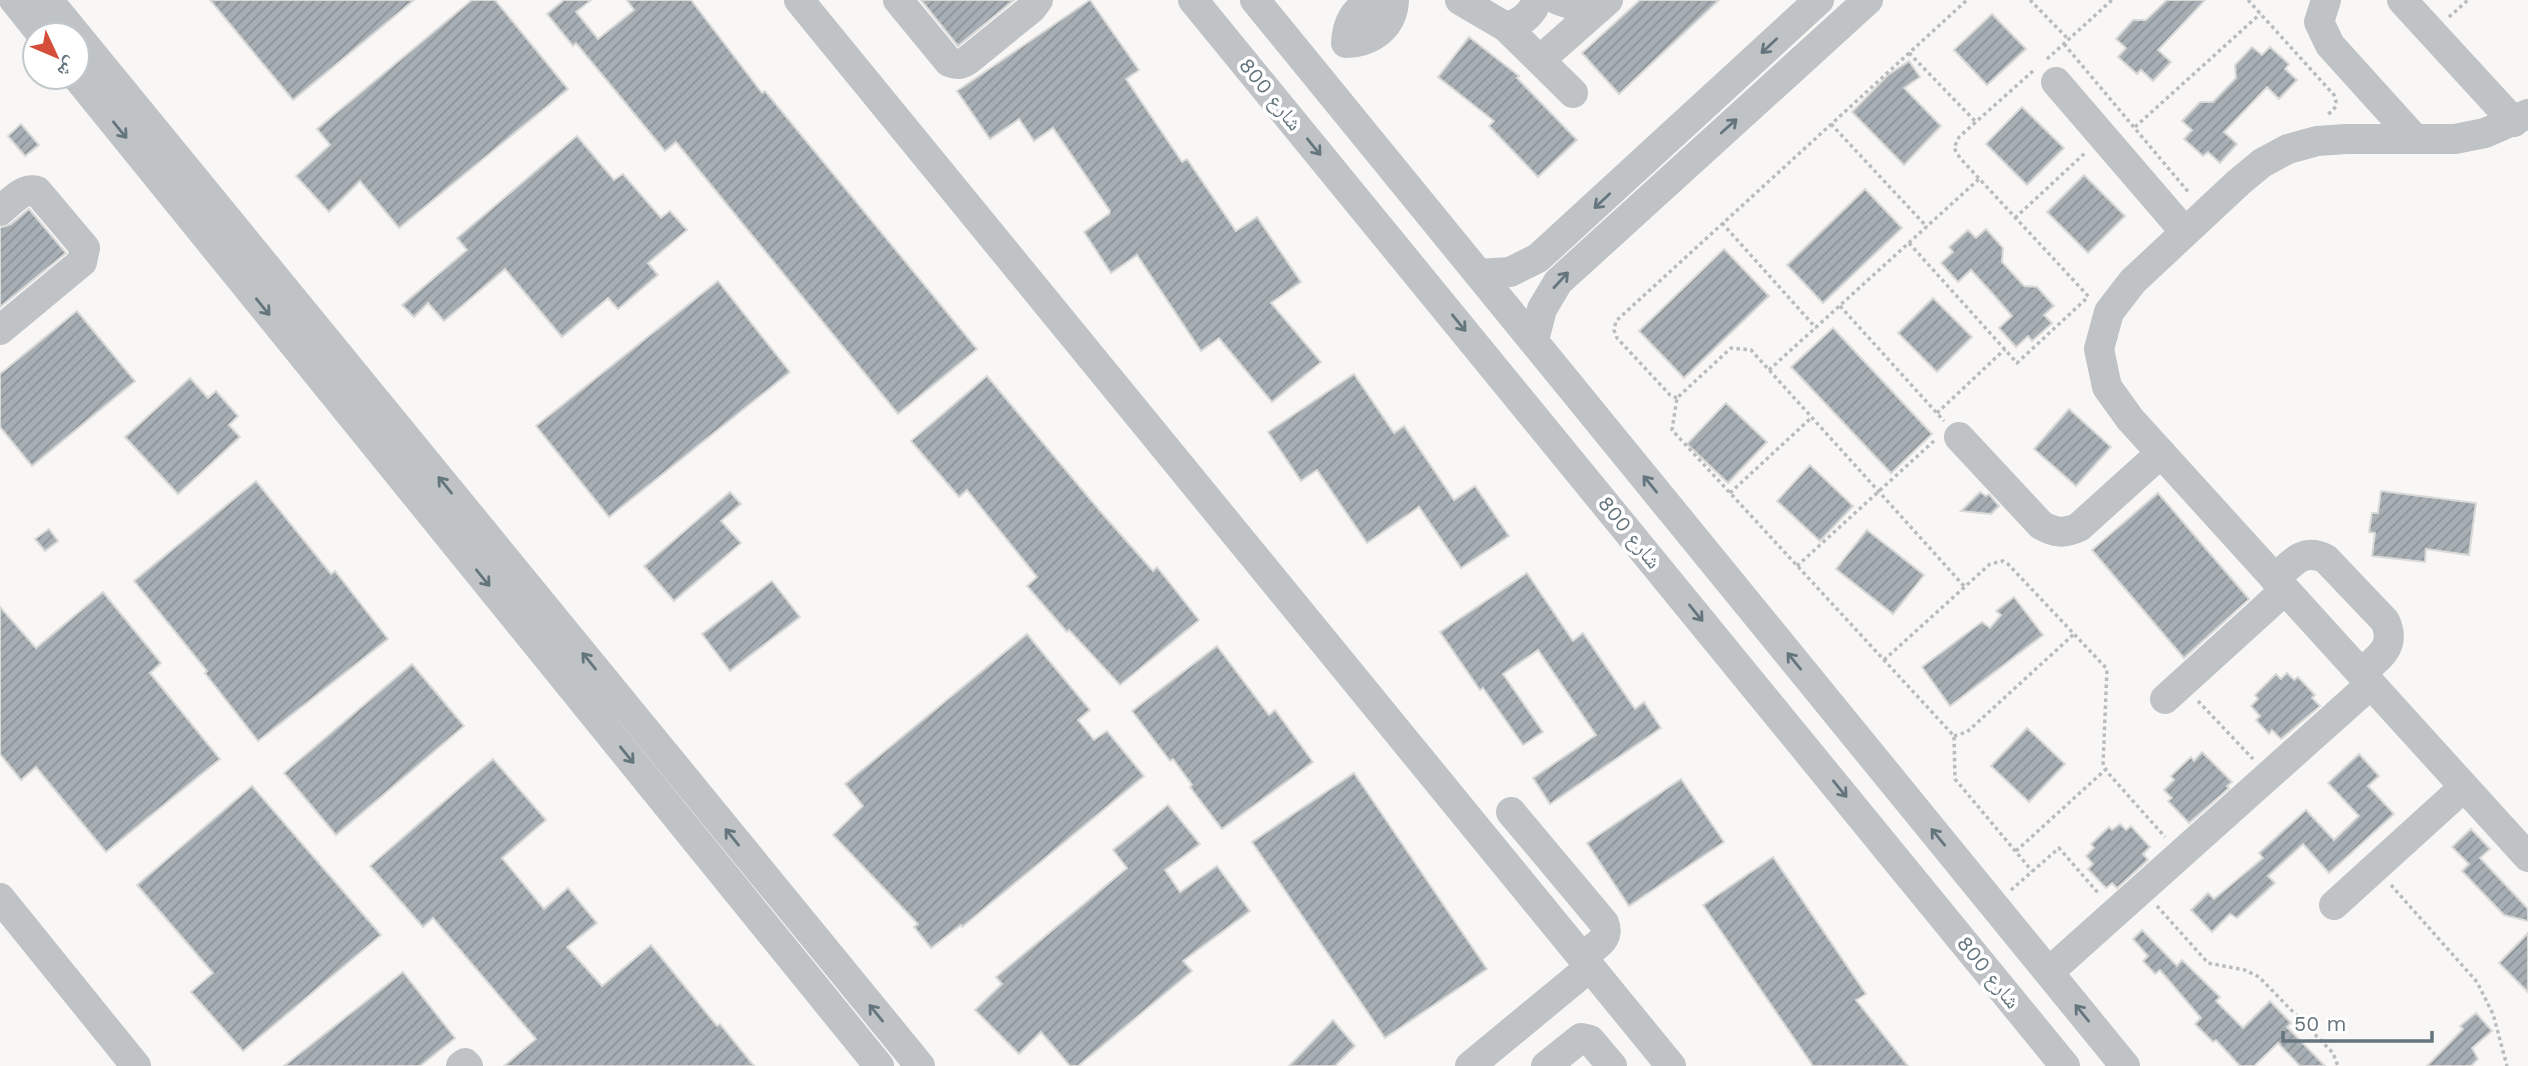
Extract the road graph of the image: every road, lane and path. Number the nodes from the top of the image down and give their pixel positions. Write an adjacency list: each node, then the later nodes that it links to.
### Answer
1 (14, 0): 22 (street)
2 (48, 0): 93 (street, one-way to 2)
3 (799, 0): 81 (street)
4 (898, 0): 5 (street)
5 (1038, 0)
6 (1193, 0): 24 (street, شارع 800)
7 (1394, 0): 18 (street)
8 (1460, 0): 23 (street)
9 (1537, 0): 23 (street)
10 (1558, 0): 19 (street)
11 (1819, 0): 46 (street, one-way to 46)
12 (1868, 0): 51 (street, one-way to 12)
13 (1966, 0): 27 (path)
14 (2031, 0): 25 (path)
15 (2112, 0): 25 (path)
16 (2326, 0): 36 (street)
17 (2401, 2): 32 (street)
18 (1361, 3)
19 (1603, 4): 28 (street)
20 (1259, 5): 24 (street); 46 (street)
21 (2260, 14): 35 (path)
22 (31, 21)
23 (1506, 27): 28 (street)
24 (1226, 40): 63 (street, شارع 800, one-way to 63)
25 (2068, 40): 26 (path)
26 (2064, 44): 29 (path); 35 (path)
27 (1909, 52): 33 (path); 34 (path)
28 (1540, 60): 31 (street)
29 (2045, 71): 33 (path); 37 (street)
30 (87, 91): 92 (street, one-way to 92)
31 (1573, 93)
32 (2521, 118): 36 (street)
33 (1976, 122): 38 (path)
34 (1830, 124): 42 (path); 43 (path)
35 (2134, 127): 37 (path); 39 (path)
36 (2415, 139): 44 (street)
37 (2107, 142): 41 (path); 44 (street)
38 (1979, 179): 41 (path); 43 (path)
39 (2196, 201)
40 (0, 211): 50 (street)
41 (2015, 218): 47 (path)
42 (1722, 223): 49 (path); 54 (path)
43 (1927, 227): 45 (path)
44 (2185, 232): 47 (street)
45 (1909, 243): 48 (path); 52 (path)
46 (1479, 274): 51 (street)
47 (2099, 304): 52 (path); 58 (street)
48 (1840, 306): 49 (path); 55 (path)
49 (1816, 328): 53 (path)
50 (0, 330)
51 (1534, 340): 61 (street, one-way to 51)
52 (2005, 349): 55 (path)
53 (1769, 370): 54 (path); 56 (path)
54 (1677, 398): 60 (path)
55 (1937, 413): 57 (path)
56 (1811, 417): 59 (path); 60 (path)
57 (1954, 432): 58 (street); 59 (path)
58 (2161, 453): 64 (street)
59 (1879, 492): 62 (path); 65 (path)
60 (1730, 493): 62 (path)
61 (1705, 552): 63 (street); 84 (street, one-way to 61)
62 (1797, 566): 67 (path)
63 (1671, 582): 98 (street, شارع 800, one-way to 98)
64 (2280, 584): 68 (street); 68 (street); 69 (street)
65 (1964, 586): 66 (path); 67 (path)
66 (2074, 634): 70 (path); 71 (path)
67 (1884, 660): 70 (path)
68 (2366, 679): 72 (street); 73 (street)
69 (2173, 691): 72 (path)
70 (1954, 736): 75 (path)
71 (2105, 769): 75 (path); 76 (path)
72 (2269, 775): 76 (street)
73 (2464, 787): 78 (street); 79 (street)
74 (1511, 812): 77 (street)
75 (2015, 851): 80 (path)
76 (2180, 855): 82 (street)
77 (1548, 856): 81 (street); 87 (street)
78 (2528, 857)
79 (2376, 868): 85 (street); 101 (path)
80 (2032, 872): 84 (path); 86 (path)
81 (1519, 880): 87 (street)
82 (2142, 889): 86 (street); 100 (path)
83 (0, 898): 89 (street)
84 (1994, 905): 88 (street)
85 (2334, 905)
86 (2116, 913): 88 (street)
87 (1586, 962): 94 (street); 97 (street)
88 (2049, 972): 99 (street, one-way to 88)
89 (136, 1066)
90 (461, 1066): 91 (street)
91 (468, 1066)
92 (879, 1066)
93 (920, 1066)
94 (1470, 1066)
95 (1546, 1066): 96 (street)
96 (1612, 1066)
97 (1671, 1066)
98 (2065, 1066)
99 (2125, 1066)
100 (2338, 1066)
101 (2507, 1066)

